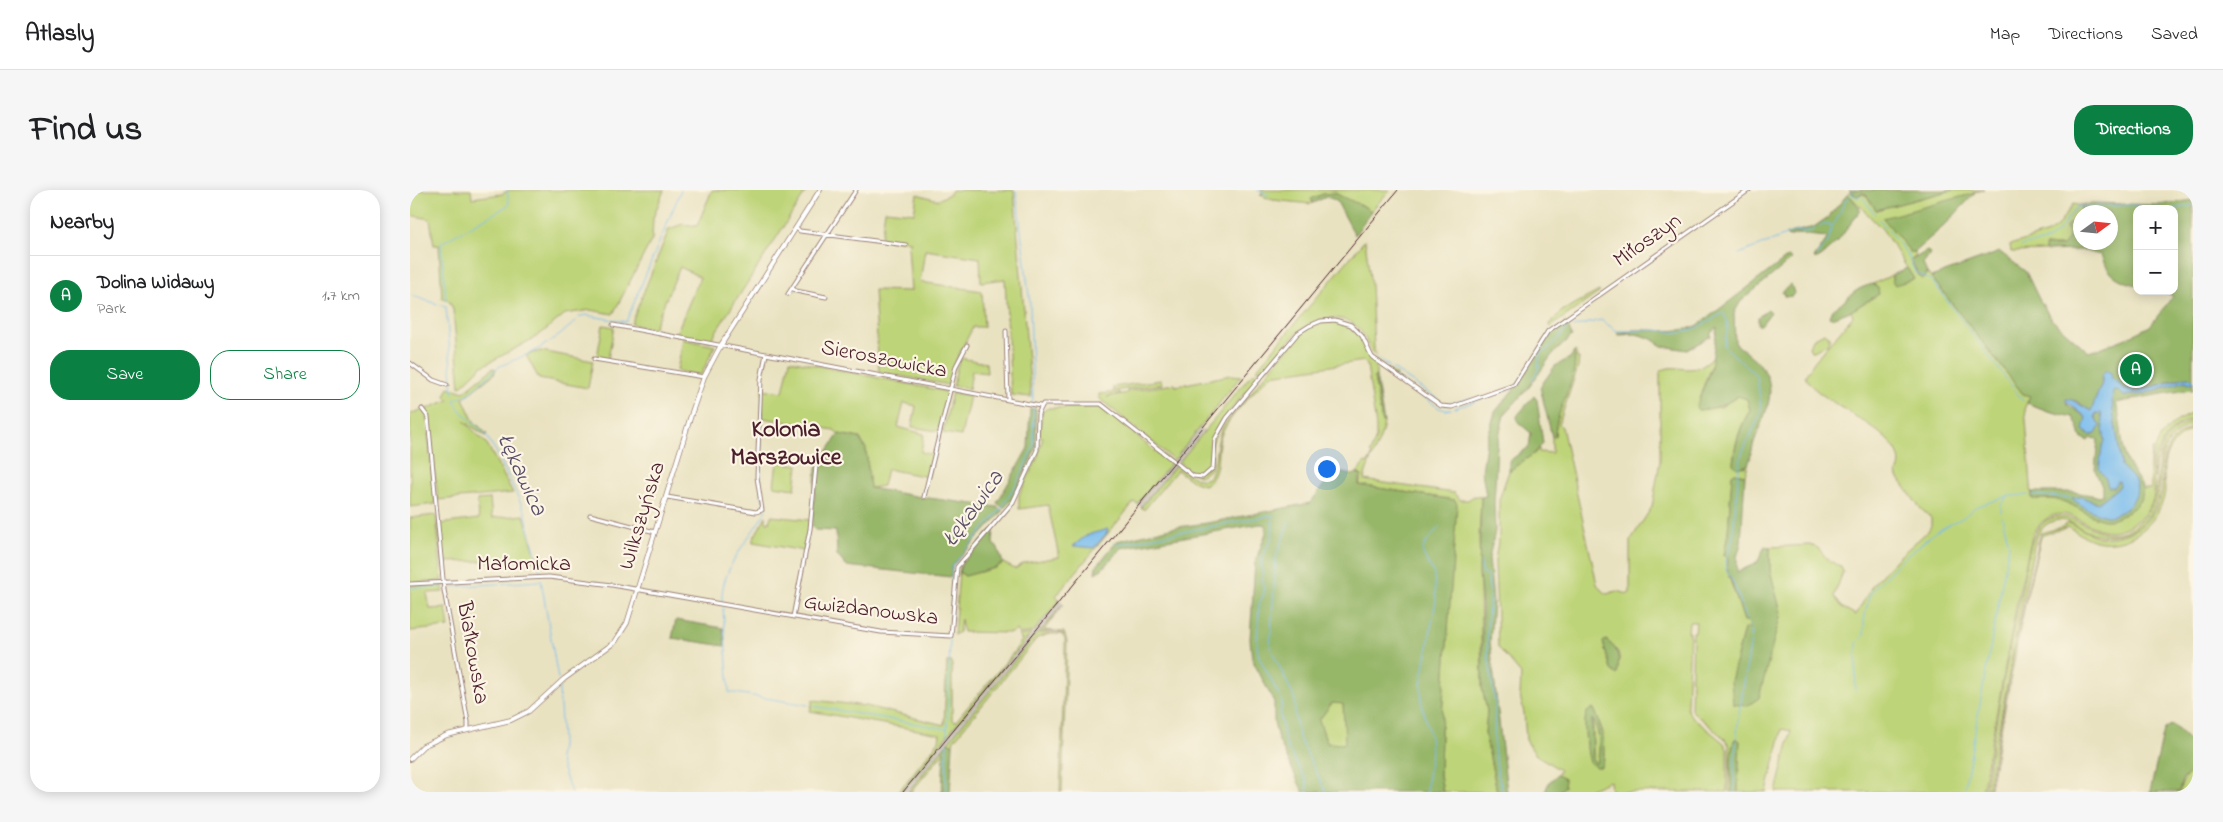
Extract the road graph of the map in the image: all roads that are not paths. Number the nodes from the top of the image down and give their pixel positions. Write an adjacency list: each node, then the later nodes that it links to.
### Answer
1 (820, 190): 4 (street, Wilkszyńska)
2 (856, 190): 5 (street)
3 (1749, 190): 21 (street, Miłoszyn)
4 (796, 228): 5 (street); 12 (street, Wilkszyńska)
5 (828, 234): 6 (street); 7 (street)
6 (906, 244)
7 (792, 288): 8 (street); 9 (street)
8 (788, 294)
9 (826, 297)
10 (613, 325): 12 (street, Sieroszowicka)
11 (1006, 331): 20 (street)
12 (721, 345): 14 (street, Sieroszowicka); 17 (street, Wilkszyńska)
13 (967, 345): 19 (street)
14 (766, 354): 19 (street, Sieroszowicka); 24 (street)
15 (594, 358): 17 (street)
16 (410, 363): 18 (street)
17 (704, 377): 24 (street, Wilkszyńska)
18 (448, 385)
19 (951, 389): 20 (street, Sieroszowicka); 25 (street)
20 (1008, 399): 21 (street, Sieroszowicka)
21 (1040, 406): 31 (street, Gwizdanowska)
22 (422, 408): 28 (street, Białkowska)
23 (816, 466): 31 (street)
24 (667, 497): 27 (street, Wilkszyńska)
25 (924, 497)
26 (590, 515): 27 (street)
27 (656, 532): 30 (street, Wilkszyńska)
28 (443, 583): 29 (street, Małomicka); 30 (street, Małomicka); 32 (street, Białkowska)
29 (410, 584)
30 (637, 590): 31 (street, Gwizdanowska); 32 (street, Wilkszyńska)
31 (793, 617)
32 (468, 729): 33 (street, Wilkszyńska)
33 (410, 758)

